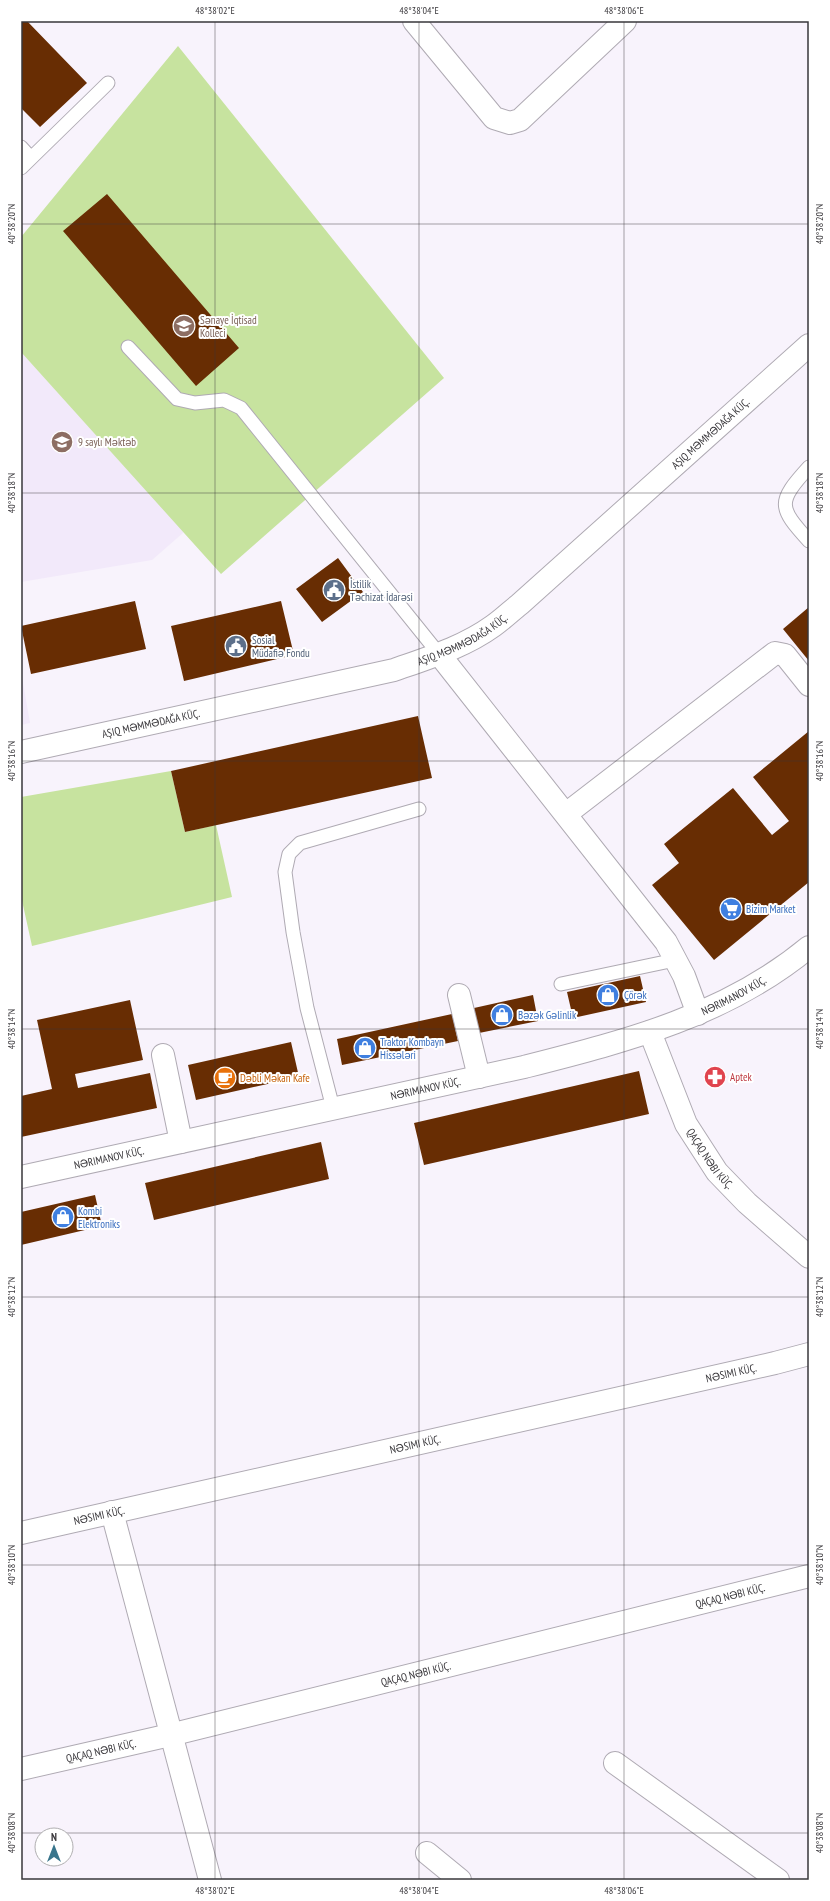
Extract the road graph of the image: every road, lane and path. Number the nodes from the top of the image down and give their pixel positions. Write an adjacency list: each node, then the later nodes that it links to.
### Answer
1 (414, 21): 2 (street)
2 (625, 21)
3 (108, 83): 5 (lane)
4 (21, 147): 5 (lane)
5 (31, 158): 6 (lane)
6 (21, 168)
7 (809, 345): 11 (street)
8 (128, 348): 11 (lane)
9 (809, 467): 10 (lane)
10 (809, 542)
11 (439, 654): 13 (street); 15 (street)
12 (809, 685): 15 (street)
13 (21, 752)
14 (419, 809): 24 (lane)
15 (566, 814): 17 (street)
16 (809, 947): 20 (street, NƏRIMANOV KÜÇ.)
17 (675, 960): 18 (lane); 20 (street)
18 (561, 984)
19 (459, 996): 23 (street)
20 (698, 1014): 21 (street, NƏRIMANOV KÜÇ.)
21 (650, 1032): 23 (street, NƏRIMANOV KÜÇ.); 27 (street, QAÇAQ NƏBI KÜÇ.)
22 (163, 1055): 25 (street)
23 (479, 1077): 24 (street, NƏRIMANOV KÜÇ.)
24 (333, 1108): 25 (street, NƏRIMANOV KÜÇ.)
25 (181, 1142): 26 (street, NƏRIMANOV KÜÇ.)
26 (21, 1177)
27 (809, 1257)
28 (809, 1354): 29 (street, NƏSIMI KÜÇ.)
29 (112, 1512): 30 (street, NƏSIMI KÜÇ.); 32 (street)
30 (21, 1533)
31 (809, 1576): 32 (street, QAÇAQ NƏBI KÜÇ.)
32 (170, 1735): 34 (street, QAÇAQ NƏBI KÜÇ.); 36 (street)
33 (615, 1763): 38 (street)
34 (21, 1769)
35 (427, 1853): 37 (street)
36 (210, 1880)
37 (460, 1880)
38 (778, 1880)

